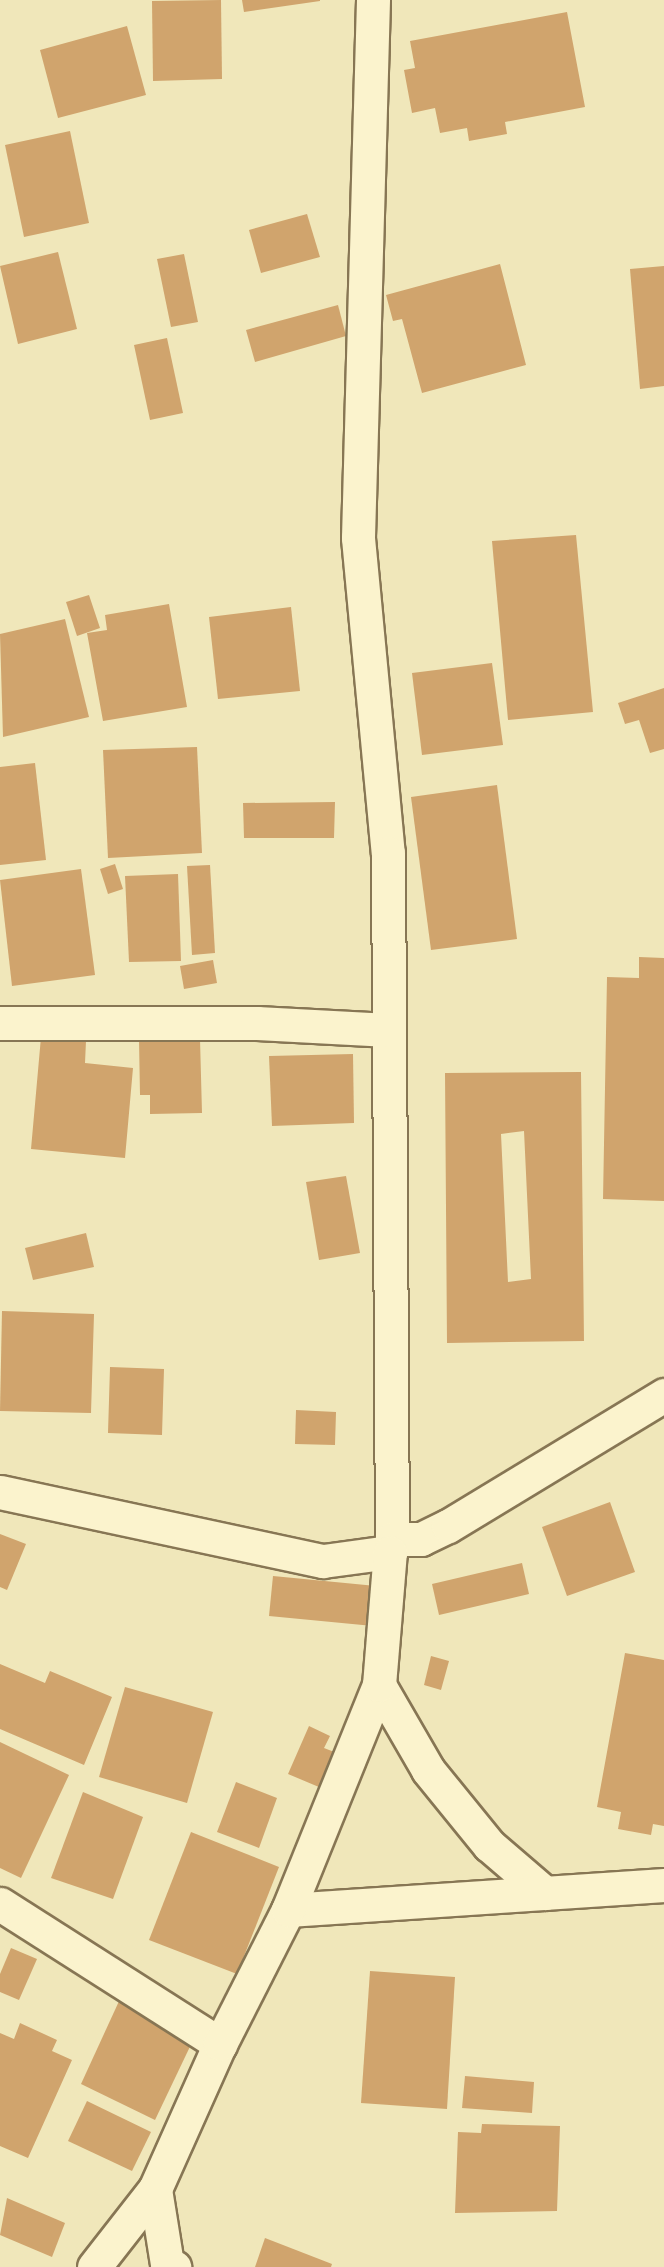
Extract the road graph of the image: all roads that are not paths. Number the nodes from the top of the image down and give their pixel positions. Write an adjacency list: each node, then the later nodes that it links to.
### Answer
1 (373, 0): 3 (street)
2 (0, 1023): 3 (street)
3 (389, 1030): 6 (street)
4 (664, 1395): 6 (street)
5 (0, 1492): 6 (street)
6 (391, 1545): 7 (street)
7 (379, 1685): 9 (street); 11 (street)
8 (664, 1885): 9 (street)
9 (545, 1893): 11 (street)
10 (0, 1904): 12 (street)
11 (288, 1910): 12 (street)
12 (220, 2044): 13 (street)
13 (154, 2189): 14 (street); 15 (street)
14 (170, 2266)
15 (94, 2267)

